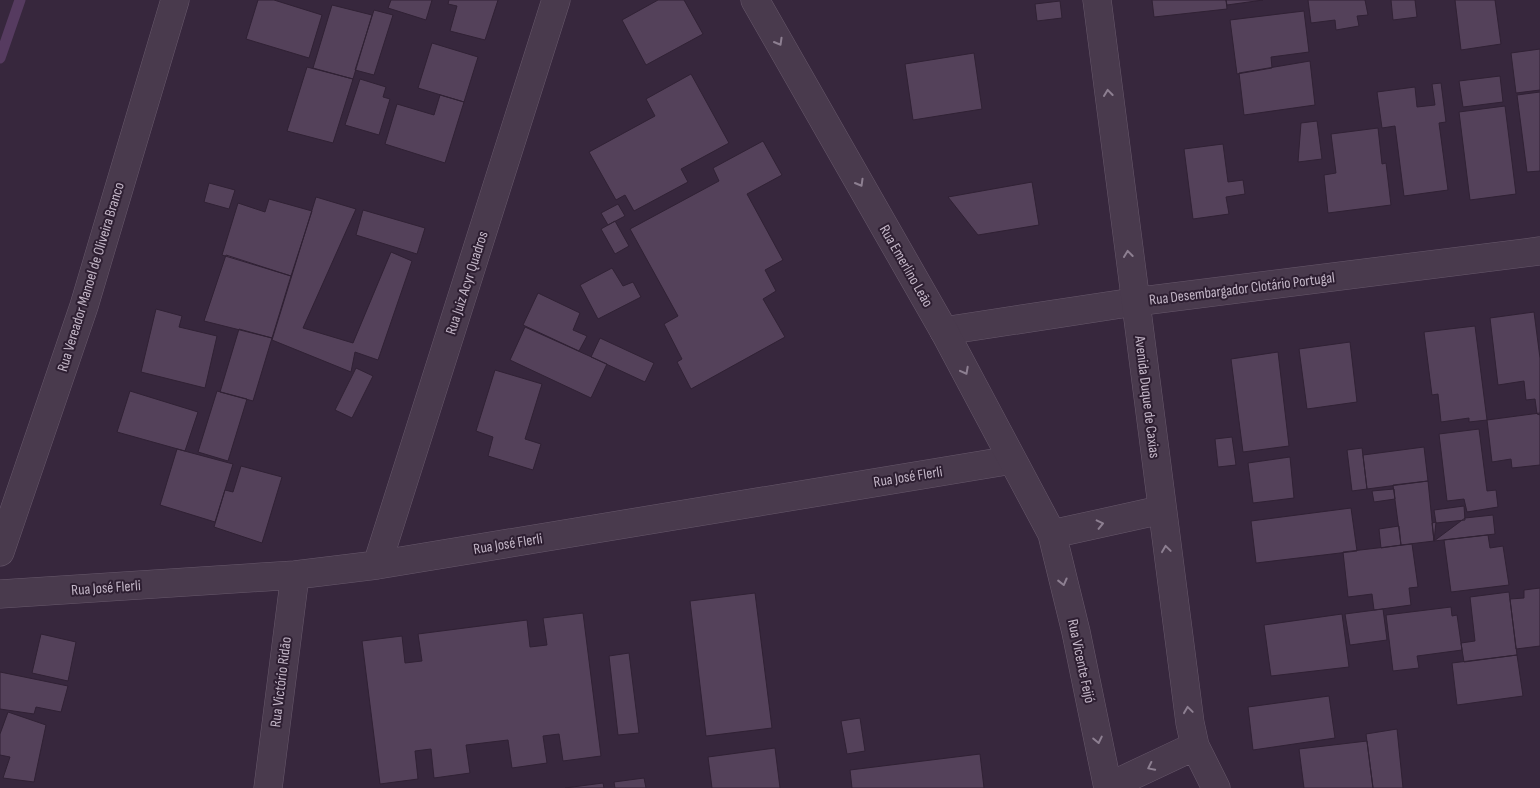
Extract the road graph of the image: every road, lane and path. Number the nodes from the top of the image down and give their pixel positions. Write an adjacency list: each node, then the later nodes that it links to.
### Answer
1 (175, 0): 11 (street, Rua Vereador Manoel de Oliveira Branco)
2 (556, 0): 12 (street, Rua Juiz Acyr Quadros)
3 (755, 0): 7 (street, Rua Emerlino Leão, one-way to 7)
4 (1097, 0): 6 (street, Avenida Duque de Caxias, one-way to 4)
5 (1540, 251): 6 (street, Rua Desembargador Clotário Portugal)
6 (1134, 302): 7 (street, Rua Desembargador Clotário Portugal); 9 (street, Avenida Duque de Caxias)
7 (944, 331): 8 (street, Rua Emerlino Leão, one-way to 8)
8 (1012, 460): 10 (street, Rua Emerlino Leão); 12 (street, Rua José FIerli)
9 (1161, 510): 10 (street, one-way to 9); 15 (street, Avenida Duque de Caxias, one-way to 9)
10 (1052, 534): 17 (street, Rua Vicente Feijó, one-way to 17)
11 (0, 552)
12 (377, 565): 13 (street, Rua José FIerli)
13 (295, 575): 14 (street, Rua José FIerli); 16 (street, Rua Victório Ridão)
14 (0, 594)
15 (1195, 746): 17 (street, one-way to 17); 18 (street, Avenida Duque de Caxias)
16 (268, 788)
17 (1108, 788)
18 (1216, 788)

